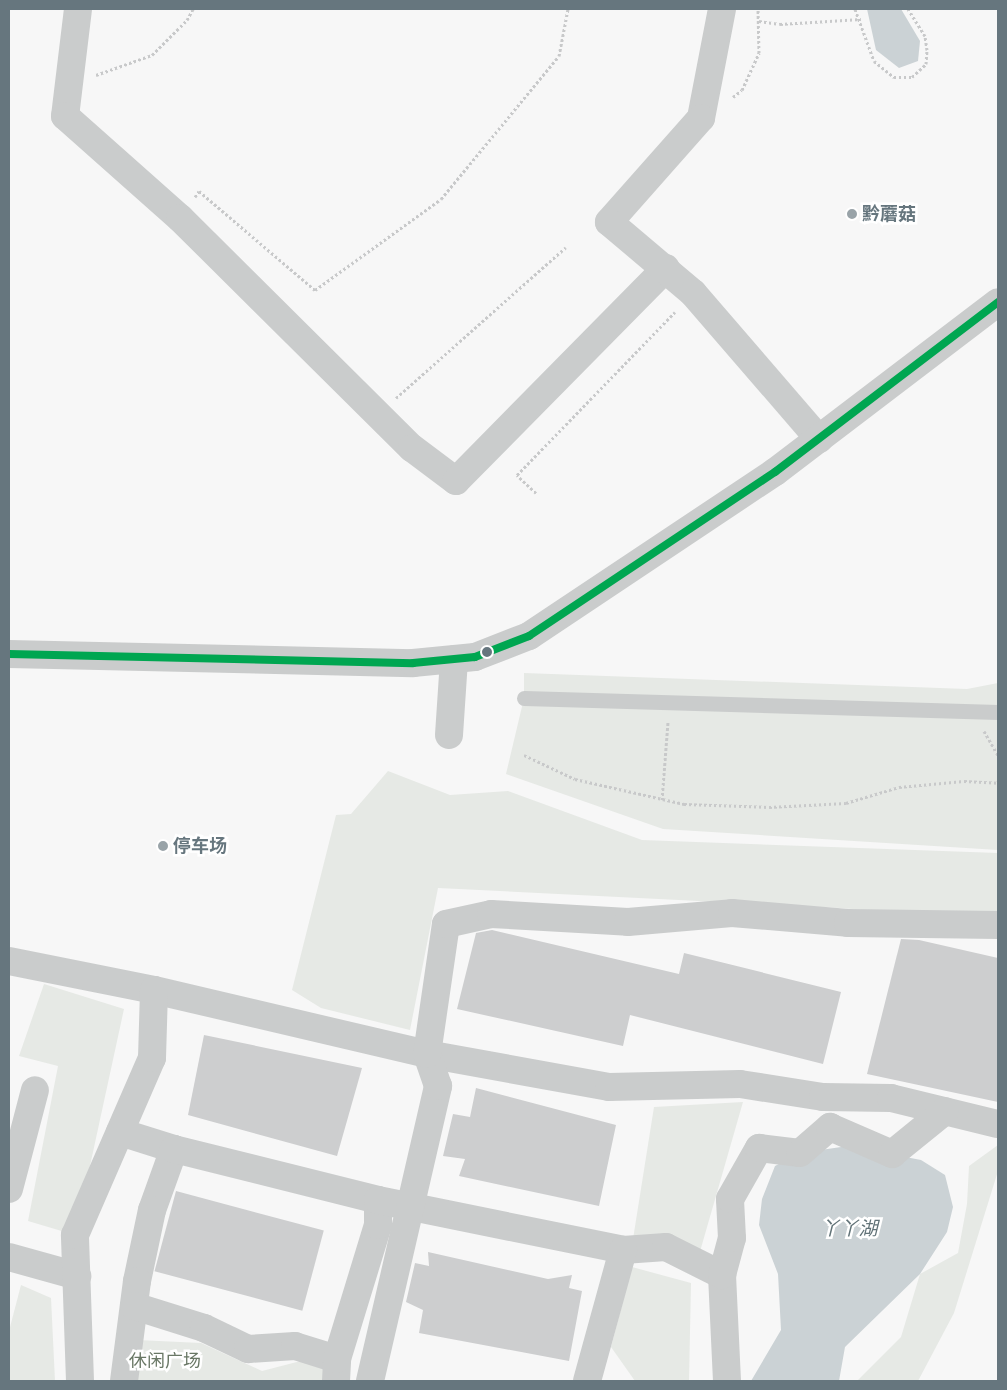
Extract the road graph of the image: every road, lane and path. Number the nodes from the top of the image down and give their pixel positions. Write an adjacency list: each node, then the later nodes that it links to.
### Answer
1 (78, 9): 9 (street)
2 (193, 9): 9 (path)
3 (568, 9): 10 (path)
4 (722, 9): 12 (street)
5 (855, 9): 7 (path)
6 (908, 9): 7 (path)
7 (861, 19): 8 (path)
8 (759, 21)
9 (70, 80): 10 (street)
10 (180, 218): 15 (street)
11 (566, 247): 15 (path)
12 (666, 268): 13 (street); 15 (street)
13 (693, 293): 16 (street); 17 (path)
14 (998, 302): 16 (street)
15 (379, 413)
16 (819, 439): 19 (street)
17 (536, 493)
18 (9, 654): 19 (street)
19 (454, 659): 23 (street)
20 (524, 698): 21 (lane)
21 (666, 702): 22 (lane); 26 (path)
22 (998, 712)
23 (449, 735)
24 (524, 755): 26 (path)
25 (998, 783): 26 (path)
26 (662, 800)
27 (998, 925): 30 (street)
28 (9, 961): 29 (street)
29 (154, 990): 30 (street); 34 (street)
30 (427, 1054): 32 (street); 38 (street)
31 (35, 1090): 36 (street)
32 (946, 1111): 33 (street); 41 (street)
33 (998, 1124)
34 (120, 1132): 35 (street); 42 (street)
35 (174, 1149): 37 (street); 43 (street)
36 (9, 1190)
37 (378, 1200): 38 (street); 44 (street)
38 (410, 1206): 39 (street); 47 (street)
39 (623, 1250): 41 (street); 48 (street)
40 (9, 1257): 42 (street)
41 (722, 1275): 49 (street)
42 (77, 1276): 45 (street)
43 (134, 1306): 44 (street); 46 (street)
44 (336, 1370)
45 (80, 1381)
46 (124, 1381)
47 (370, 1381)
48 (587, 1381)
49 (727, 1381)

